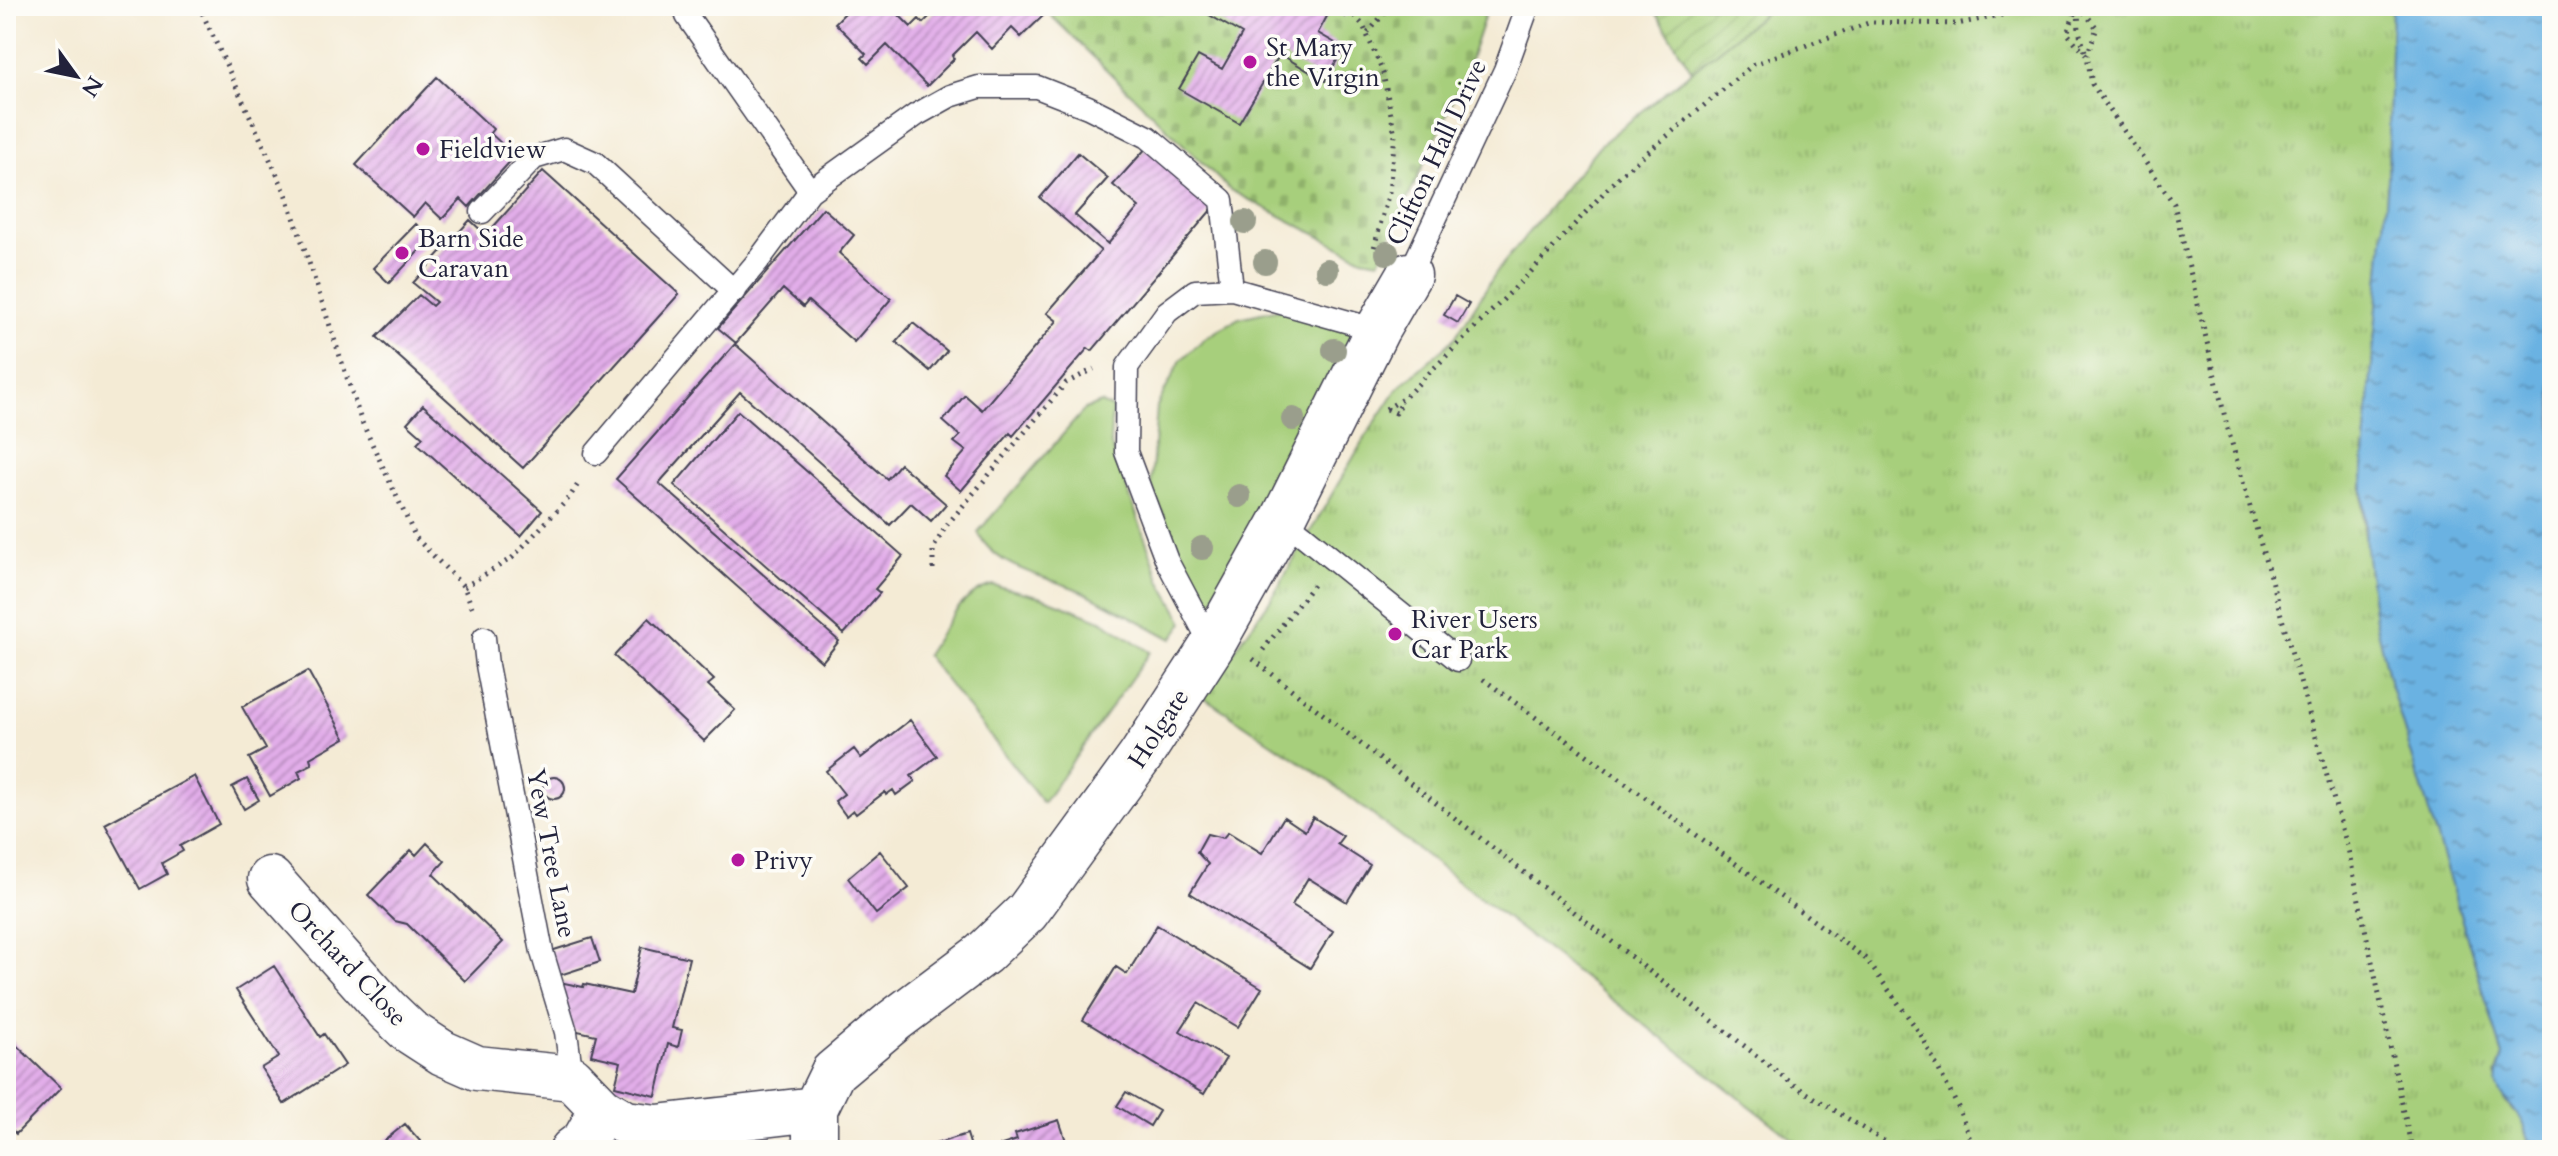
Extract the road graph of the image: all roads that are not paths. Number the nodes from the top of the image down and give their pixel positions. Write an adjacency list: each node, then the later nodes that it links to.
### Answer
1 (688, 6): 3 (lane)
2 (1528, 6): 5 (lane, Clifton Hall Drive)
3 (810, 191): 6 (lane); 7 (lane)
4 (482, 212): 7 (lane)
5 (1390, 267): 8 (street, Holgate)
6 (1232, 289): 8 (lane); 12 (lane)
7 (734, 291): 9 (lane)
8 (1377, 330): 10 (street, Holgate)
9 (596, 453)
10 (1283, 519): 12 (street, Holgate); 13 (lane)
11 (484, 638): 15 (lane, Yew Tree Lane)
12 (1212, 646): 17 (street, Holgate)
13 (1458, 660)
14 (273, 877): 15 (street, Orchard Close)
15 (572, 1078): 16 (street)
16 (602, 1109): 17 (street); 18 (street)
17 (815, 1130)
18 (572, 1150)

